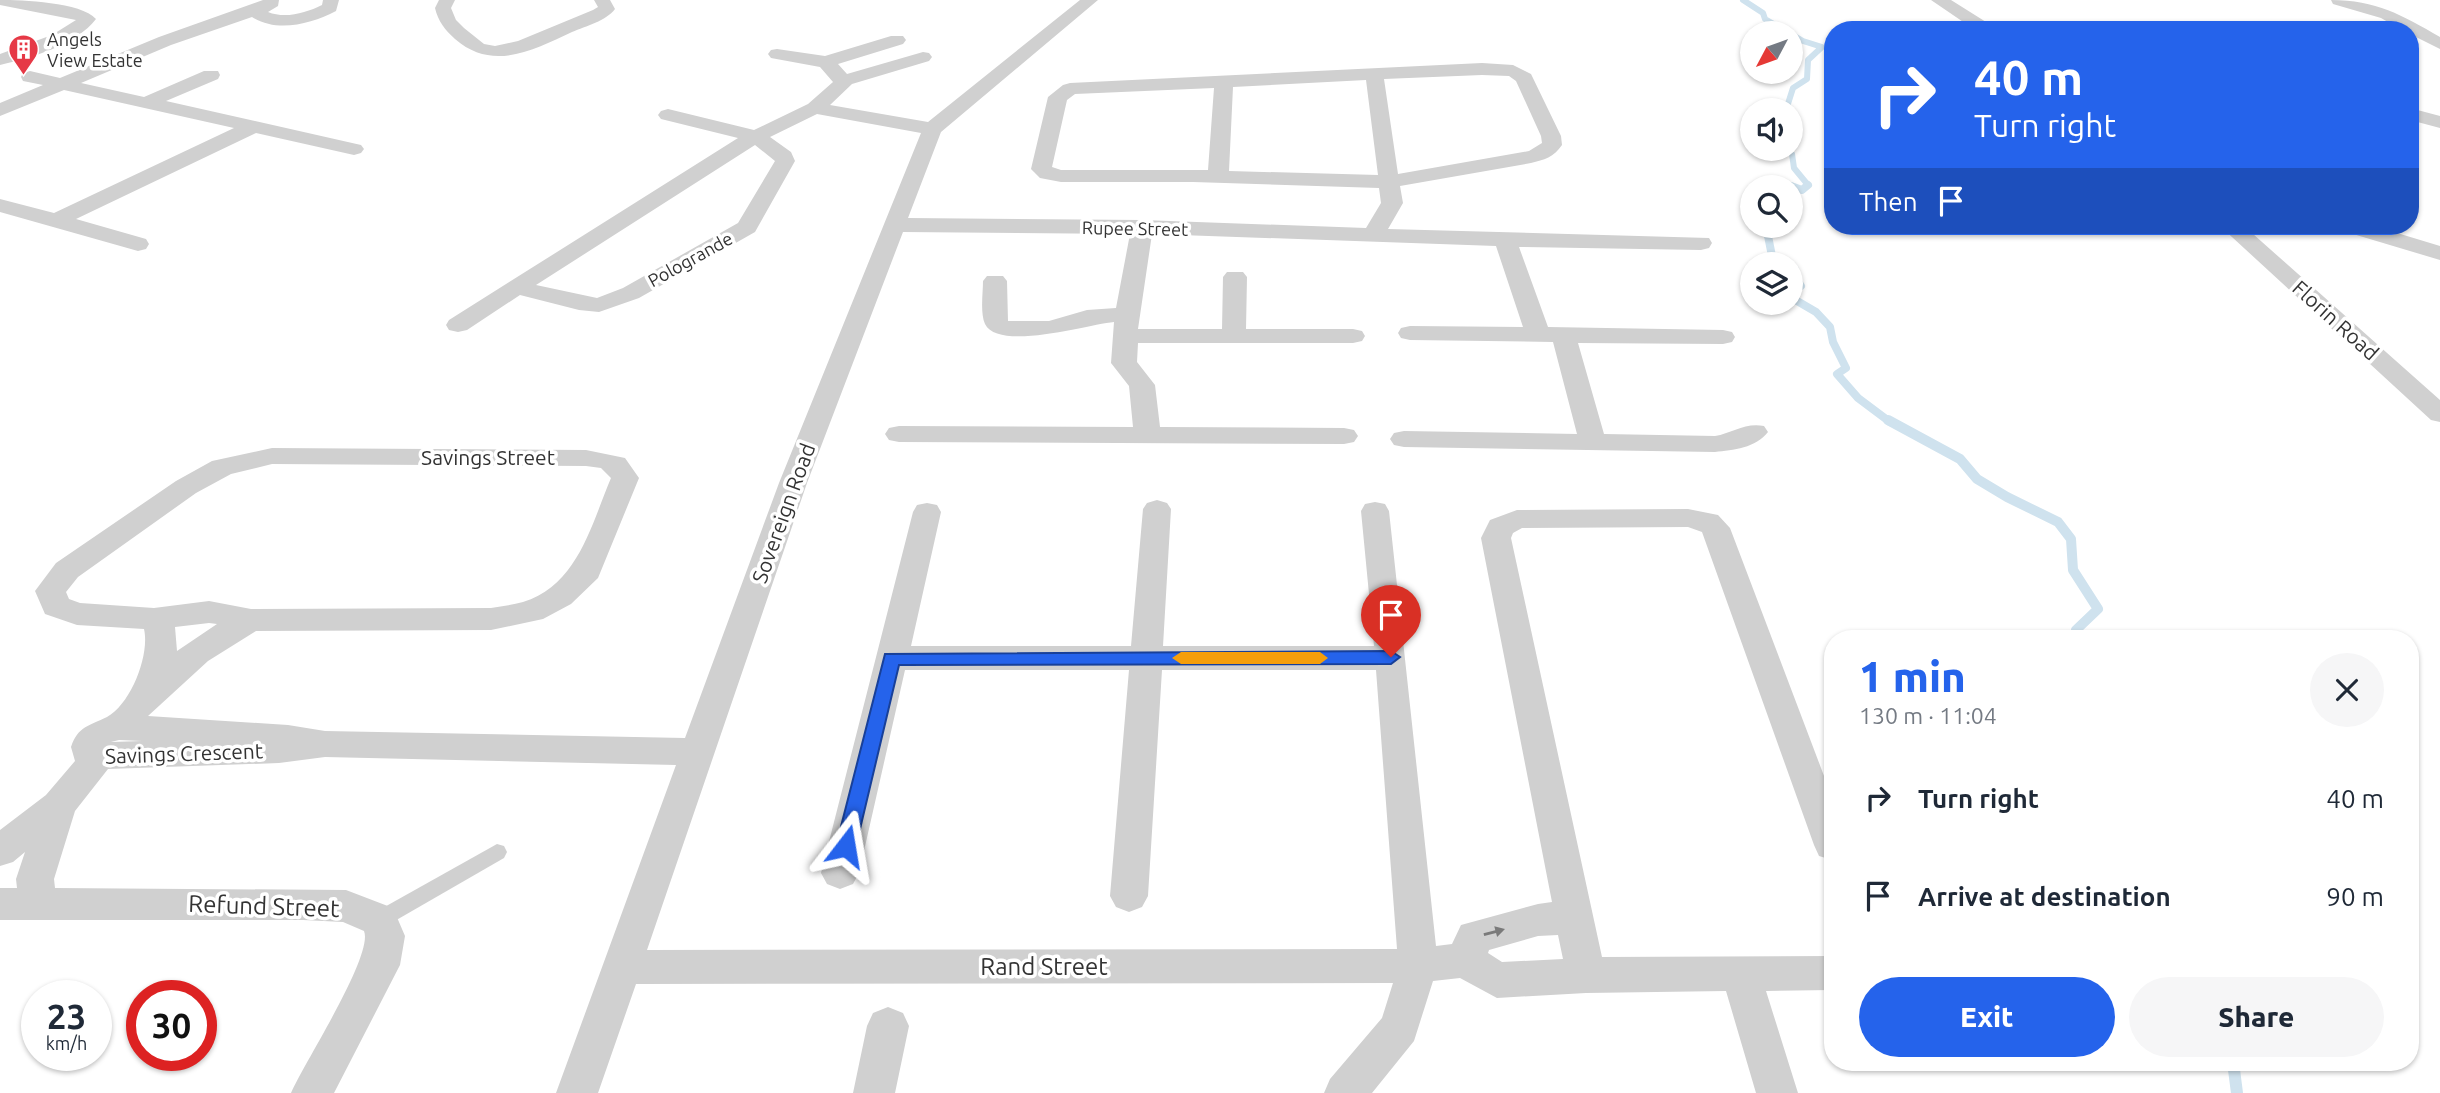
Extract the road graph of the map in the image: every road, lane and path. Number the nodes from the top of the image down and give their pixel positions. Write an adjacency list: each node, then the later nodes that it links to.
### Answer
1 (2, 0): 18 (street)
2 (447, 0): 3 (street)
3 (602, 0)
4 (1090, 0): 33 (street, Sovereign Road)
5 (1939, 0): 10 (street)
6 (2339, 0): 11 (street)
7 (334, 1): 9 (street)
8 (265, 4): 9 (street); 15 (street)
9 (279, 20): 15 (street)
10 (1973, 21)
11 (2399, 21)
12 (2419, 32): 14 (street)
13 (897, 40): 19 (street)
14 (2440, 44)
15 (153, 47): 25 (street)
16 (777, 54): 19 (street)
17 (923, 57): 23 (street)
18 (0, 60)
19 (826, 62): 23 (street)
20 (16, 74): 25 (street)
21 (1374, 74): 24 (street); 37 (street); 37 (street)
22 (211, 75): 26 (street)
23 (844, 81): 27 (street)
24 (1224, 81): 36 (street); 36 (street)
25 (64, 85): 26 (street); 28 (street)
26 (142, 104): 32 (street)
27 (815, 108): 33 (street); 34 (street)
28 (0, 110)
29 (668, 115): 34 (street, Pologrande)
30 (2419, 116): 31 (street)
31 (2440, 122)
32 (253, 127): 35 (street); 39 (street)
33 (932, 129): 40 (street, Sovereign Road)
34 (754, 137): 51 (street); 51 (street, Pologrande)
35 (354, 149)
36 (1218, 177): 37 (street)
37 (1390, 182): 42 (street)
38 (0, 205): 39 (street)
39 (57, 220): 47 (street)
40 (895, 225): 41 (street, Rupee Street); 77 (street, Sovereign Road)
41 (1142, 227): 42 (street, Rupee Street); 53 (street)
42 (1374, 234): 45 (street, Rupee Street)
43 (2241, 235): 59 (street, Florin Road)
44 (2381, 235): 48 (street)
45 (1505, 240): 46 (street, Rupee Street); 56 (street)
46 (1701, 243)
47 (138, 244)
48 (2440, 253)
49 (1235, 277): 55 (street)
50 (995, 281): 53 (street)
51 (516, 286): 52 (street)
52 (458, 325)
53 (1125, 325): 55 (street); 62 (street)
54 (1410, 333): 56 (street)
55 (1234, 335): 57 (street)
56 (1550, 335): 58 (street); 65 (street)
57 (1353, 336)
58 (1723, 337)
59 (2440, 414)
60 (1755, 432): 65 (street)
61 (899, 434): 62 (street)
62 (1147, 435): 63 (street)
63 (1344, 436)
64 (1404, 439): 65 (street)
65 (1593, 442)
66 (1157, 509): 73 (street)
67 (1375, 511): 71 (street)
68 (927, 512): 72 (street)
69 (153, 619): 70 (street, Savings Street); 70 (street, Savings Street); 74 (street)
70 (251, 620): 74 (street)
71 (1391, 657): 73 (street); 90 (street)
72 (892, 658): 73 (street); 83 (street)
73 (1146, 658): 84 (street)
74 (142, 698): 75 (street)
75 (118, 727): 76 (street, Savings Crescent); 78 (street, Savings Crescent)
76 (325, 744): 77 (street, Savings Crescent); 78 (street, Savings Crescent)
77 (699, 752): 91 (street, Sovereign Road)
78 (99, 756): 79 (street)
79 (60, 804): 81 (street); 86 (street)
80 (1824, 823): 87 (street)
81 (0, 851)
82 (497, 852): 88 (lane)
83 (840, 873)
84 (1129, 896)
85 (0, 904): 86 (street, Refund Street)
86 (39, 904): 88 (street, Refund Street)
87 (1572, 917): 89 (street, one-way to 87); 94 (street)
88 (379, 920): 96 (street)
89 (1465, 960): 90 (street, Rand Street); 94 (street)
90 (1418, 966): 91 (street, Rand Street); 99 (street)
91 (623, 967): 97 (street, Sovereign Road)
92 (1824, 973): 93 (street)
93 (1740, 974): 94 (street); 100 (street)
94 (1586, 975)
95 (888, 1026): 98 (street)
96 (312, 1093)
97 (577, 1093)
98 (874, 1093)
99 (1345, 1093)
100 (1777, 1093)

